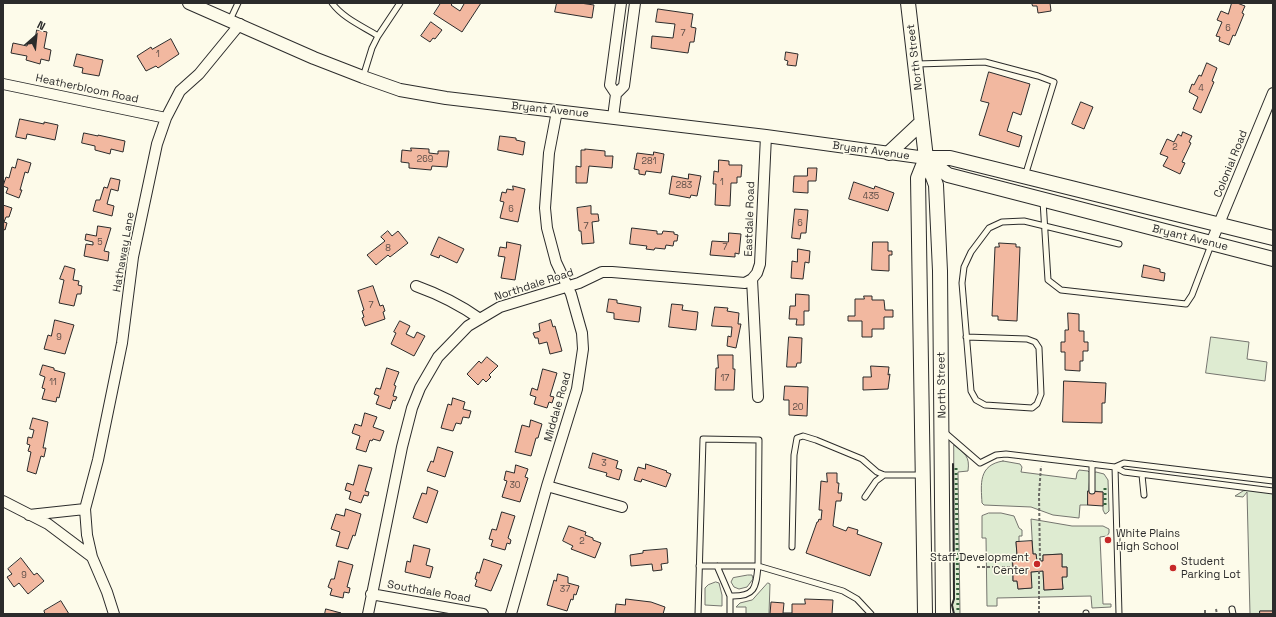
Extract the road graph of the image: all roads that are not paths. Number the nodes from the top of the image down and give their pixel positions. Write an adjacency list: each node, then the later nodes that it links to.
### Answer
1 (189, 3): 8 (street, Bryant Avenue)
2 (238, 3): 8 (lane)
3 (332, 3): 9 (lane)
4 (400, 3): 9 (lane)
5 (621, 3): 14 (street)
6 (635, 3): 14 (street)
7 (908, 3): 10 (main road, North Street)
8 (235, 22): 11 (street, Bryant Avenue); 17 (street, Hathaway Lane)
9 (378, 36): 11 (lane)
10 (916, 64): 18 (main road, North Street); 22 (lane)
11 (363, 77): 15 (street, Bryant Avenue)
12 (3, 84): 17 (street, Heatherbloom Road)
13 (1273, 93): 24 (street, Colonial Road)
14 (616, 94): 16 (street)
15 (557, 111): 16 (street, Bryant Avenue); 32 (street, Middale Road)
16 (613, 117): 19 (street, Bryant Avenue)
17 (166, 118): 50 (street, Hathaway Lane)
18 (922, 122): 20 (main road); 21 (main road, North Street)
19 (766, 136): 20 (street, Bryant Avenue); 30 (street, Eastdale Road)
20 (888, 153): 21 (street, Bryant Avenue)
21 (926, 158): 22 (main road, Bryant Avenue); 23 (main road, Bryant Avenue); 36 (main road, North Street); 40 (main road, North Street)
22 (1025, 176): 24 (main road, Bryant Avenue)
23 (1043, 200): 25 (lane); 27 (main road, Bryant Avenue)
24 (1219, 224): 26 (main road, Bryant Avenue); 27 (street, Colonial Road)
25 (1044, 225): 27 (lane); 28 (lane); 34 (lane)
26 (1273, 238)
27 (1211, 243): 29 (main road, Bryant Avenue)
28 (1119, 244)
29 (1273, 259)
30 (752, 279): 32 (street, Northdale Road); 35 (street, Eastdale Road)
31 (416, 286): 33 (street)
32 (568, 286): 33 (street, Northdale Road); 43 (street, Middale Road)
33 (480, 319): 57 (street, Northdale Road)
34 (966, 337): 34 (lane)
35 (758, 397)
36 (942, 430): 37 (lane); 67 (main road, North Street)
37 (1092, 464): 38 (lane); 44 (lane)
38 (1115, 467): 41 (lane); 42 (lane); 68 (lane)
39 (884, 475): 40 (lane); 47 (lane); 52 (lane)
40 (923, 475): 66 (main road, North Street)
41 (1142, 475): 45 (lane); 46 (lane)
42 (1273, 481)
43 (547, 486): 49 (street); 62 (street, Middale Road)
44 (1092, 491)
45 (1273, 491)
46 (1144, 495)
47 (865, 497)
48 (3, 501): 51 (street)
49 (622, 507)
50 (85, 509): 51 (street); 53 (street, Hathaway Lane)
51 (29, 515): 53 (street)
52 (792, 547)
53 (92, 557): 59 (street, Hathaway Lane)
54 (699, 566): 55 (lane); 56 (lane); 63 (lane)
55 (717, 566): 56 (lane); 58 (lane)
56 (758, 566): 58 (lane); 65 (lane)
57 (371, 594): 60 (street, Northdale Road); 61 (street, Southdale Road)
58 (730, 596): 64 (lane)
59 (114, 614)
60 (368, 614)
61 (483, 614)
62 (511, 614)
63 (698, 614)
64 (730, 614)
65 (871, 614)
66 (925, 614)
67 (943, 614)
68 (1119, 614)

